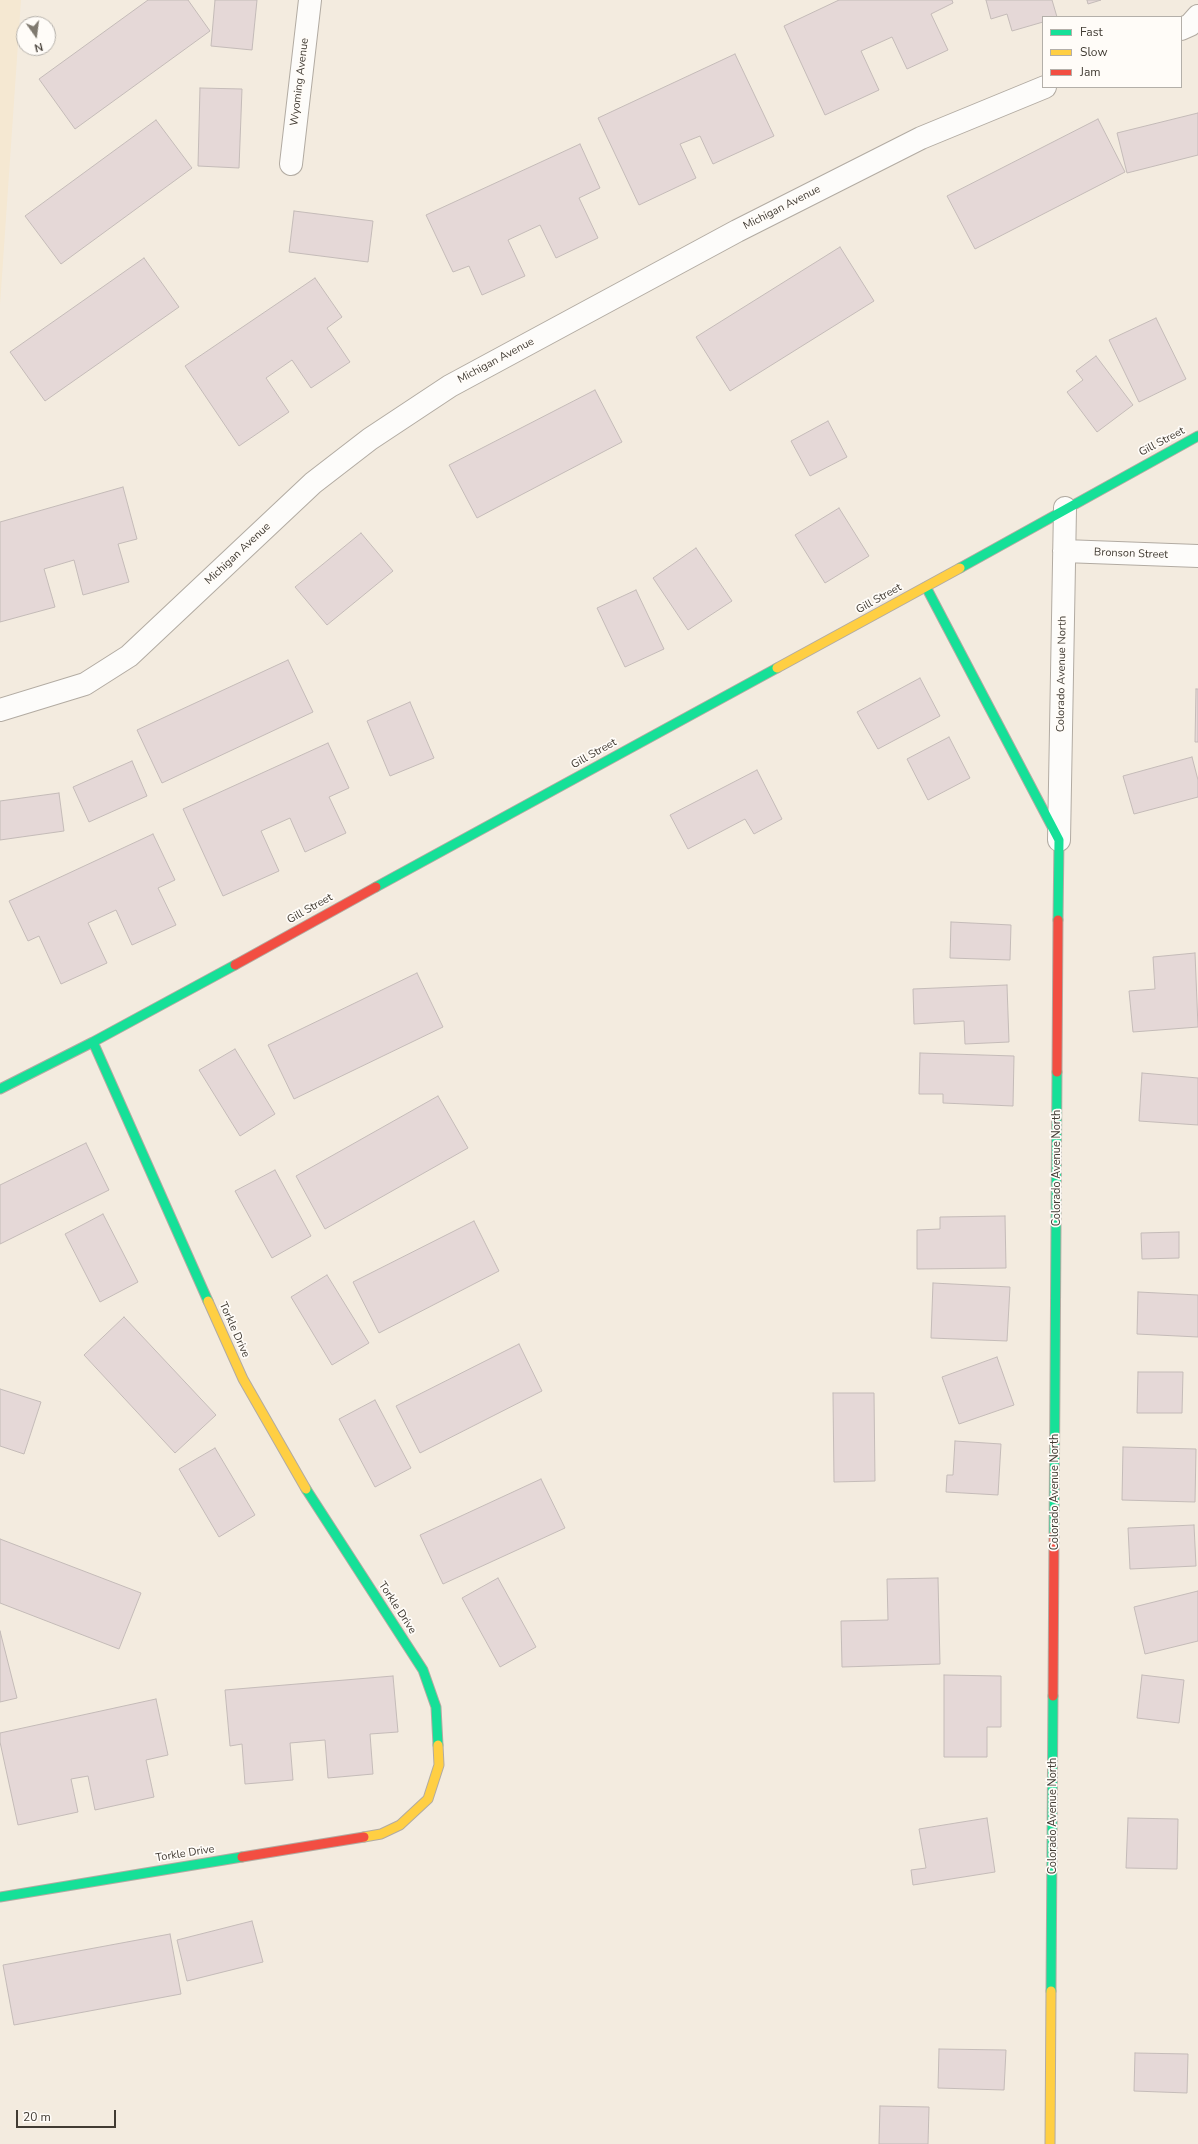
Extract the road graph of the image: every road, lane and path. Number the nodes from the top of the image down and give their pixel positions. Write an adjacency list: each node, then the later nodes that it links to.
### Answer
1 (310, 0): 5 (street, Wyoming Avenue)
2 (1198, 16): 3 (street)
3 (1182, 29)
4 (1044, 88): 11 (street, Michigan Avenue)
5 (291, 164)
6 (1198, 436): 7 (street, Gill Street)
7 (1065, 508): 8 (street, Colorado Avenue North); 10 (street, Gill Street)
8 (1064, 552): 9 (street, Bronson Street); 12 (street, Colorado Avenue North)
9 (1198, 556)
10 (926, 587): 12 (street, Colorado Avenue North); 13 (street, Gill Street)
11 (0, 710)
12 (1059, 840): 16 (street, Colorado Avenue North)
13 (93, 1042): 14 (street, Gill Street); 15 (street, Torkle Drive)
14 (0, 1089)
15 (0, 1897)
16 (1050, 2144)

